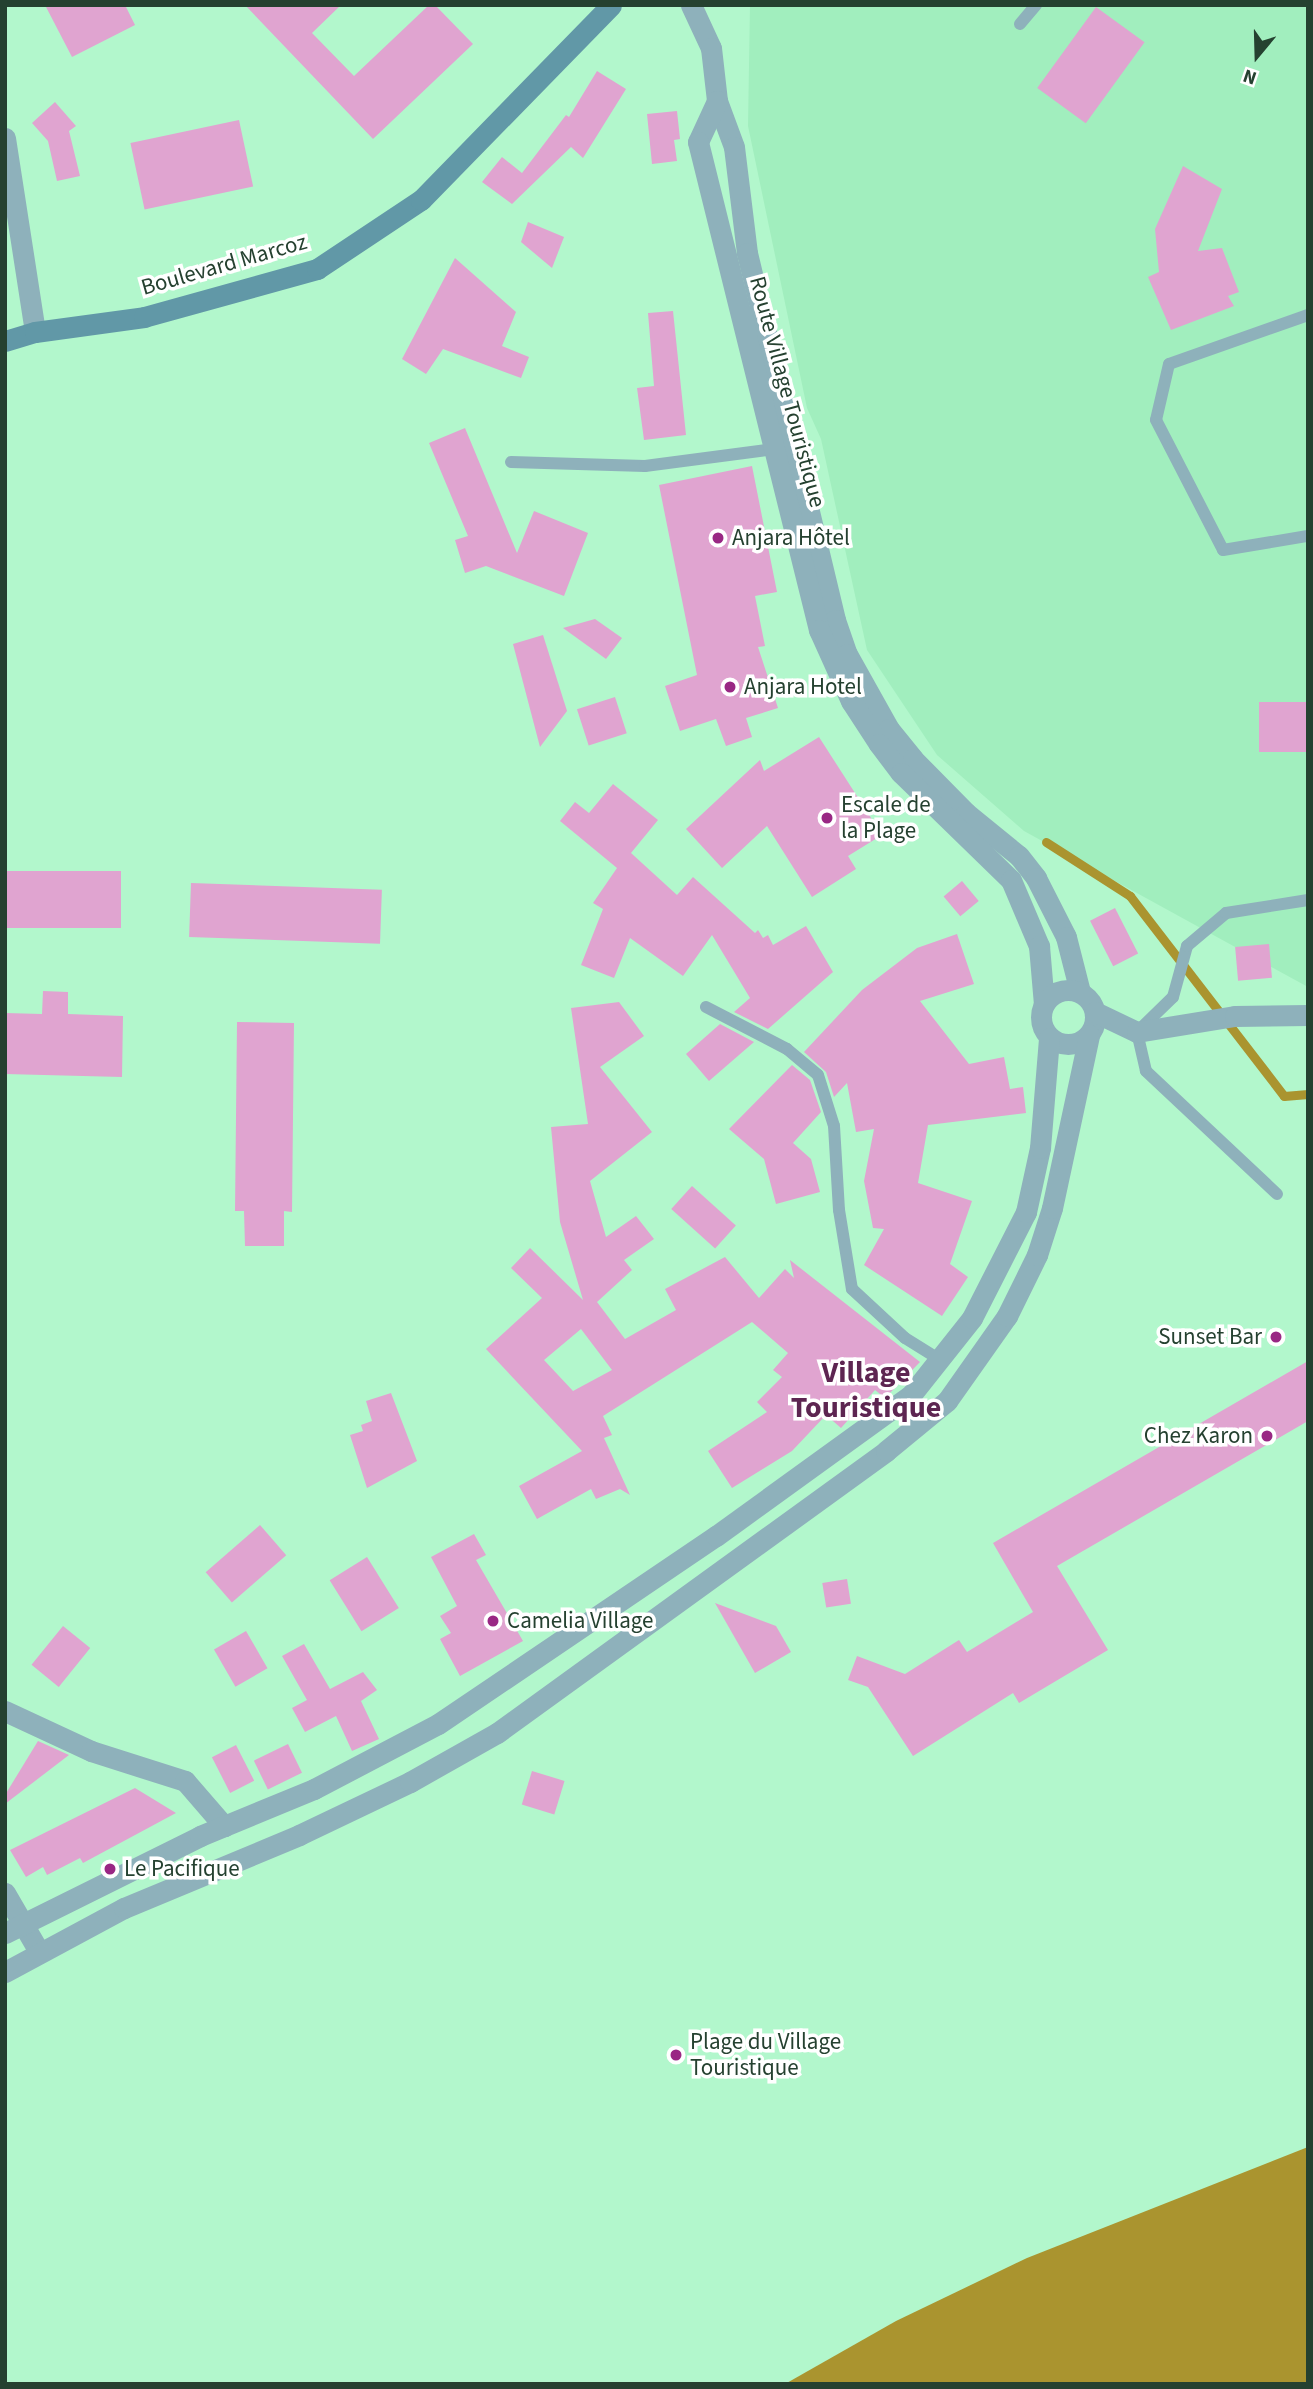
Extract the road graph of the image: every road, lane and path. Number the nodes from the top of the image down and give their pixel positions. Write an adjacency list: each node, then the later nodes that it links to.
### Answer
1 (611, 5): 8 (main road, Boulevard Marcoz)
2 (691, 5): 5 (street, Route Village Touristique)
3 (1036, 5): 4 (lane)
4 (1020, 24)
5 (717, 102): 10 (street, Route Village Touristique); 13 (street, Route Village Touristique)
6 (5, 138): 8 (street)
7 (1308, 315): 12 (lane)
8 (36, 331): 9 (main road, Boulevard Marcoz)
9 (5, 341)
10 (775, 449): 11 (lane); 13 (street, Route Village Touristique)
11 (511, 462)
12 (1308, 536)
13 (814, 565): 14 (street, Route Village Touristique)
14 (918, 777): 16 (street, Route Village Touristique); 17 (street, Route Village Touristique)
15 (1308, 900): 21 (lane)
16 (1080, 992): 17 (street); 19 (street)
17 (1044, 1004): 23 (street)
18 (706, 1007): 25 (lane)
19 (1095, 1012): 21 (street); 22 (street)
20 (1308, 1015): 21 (street)
21 (1137, 1031): 24 (lane)
22 (1089, 1035): 23 (street); 31 (street)
23 (1049, 1038): 25 (street)
24 (1278, 1194)
25 (942, 1361): 27 (street)
26 (5, 1710): 27 (street)
27 (224, 1826): 29 (street)
28 (5, 1893): 29 (street)
29 (24, 1921): 30 (street); 31 (street)
30 (5, 1933)
31 (38, 1950): 32 (street)
32 (5, 1972)

